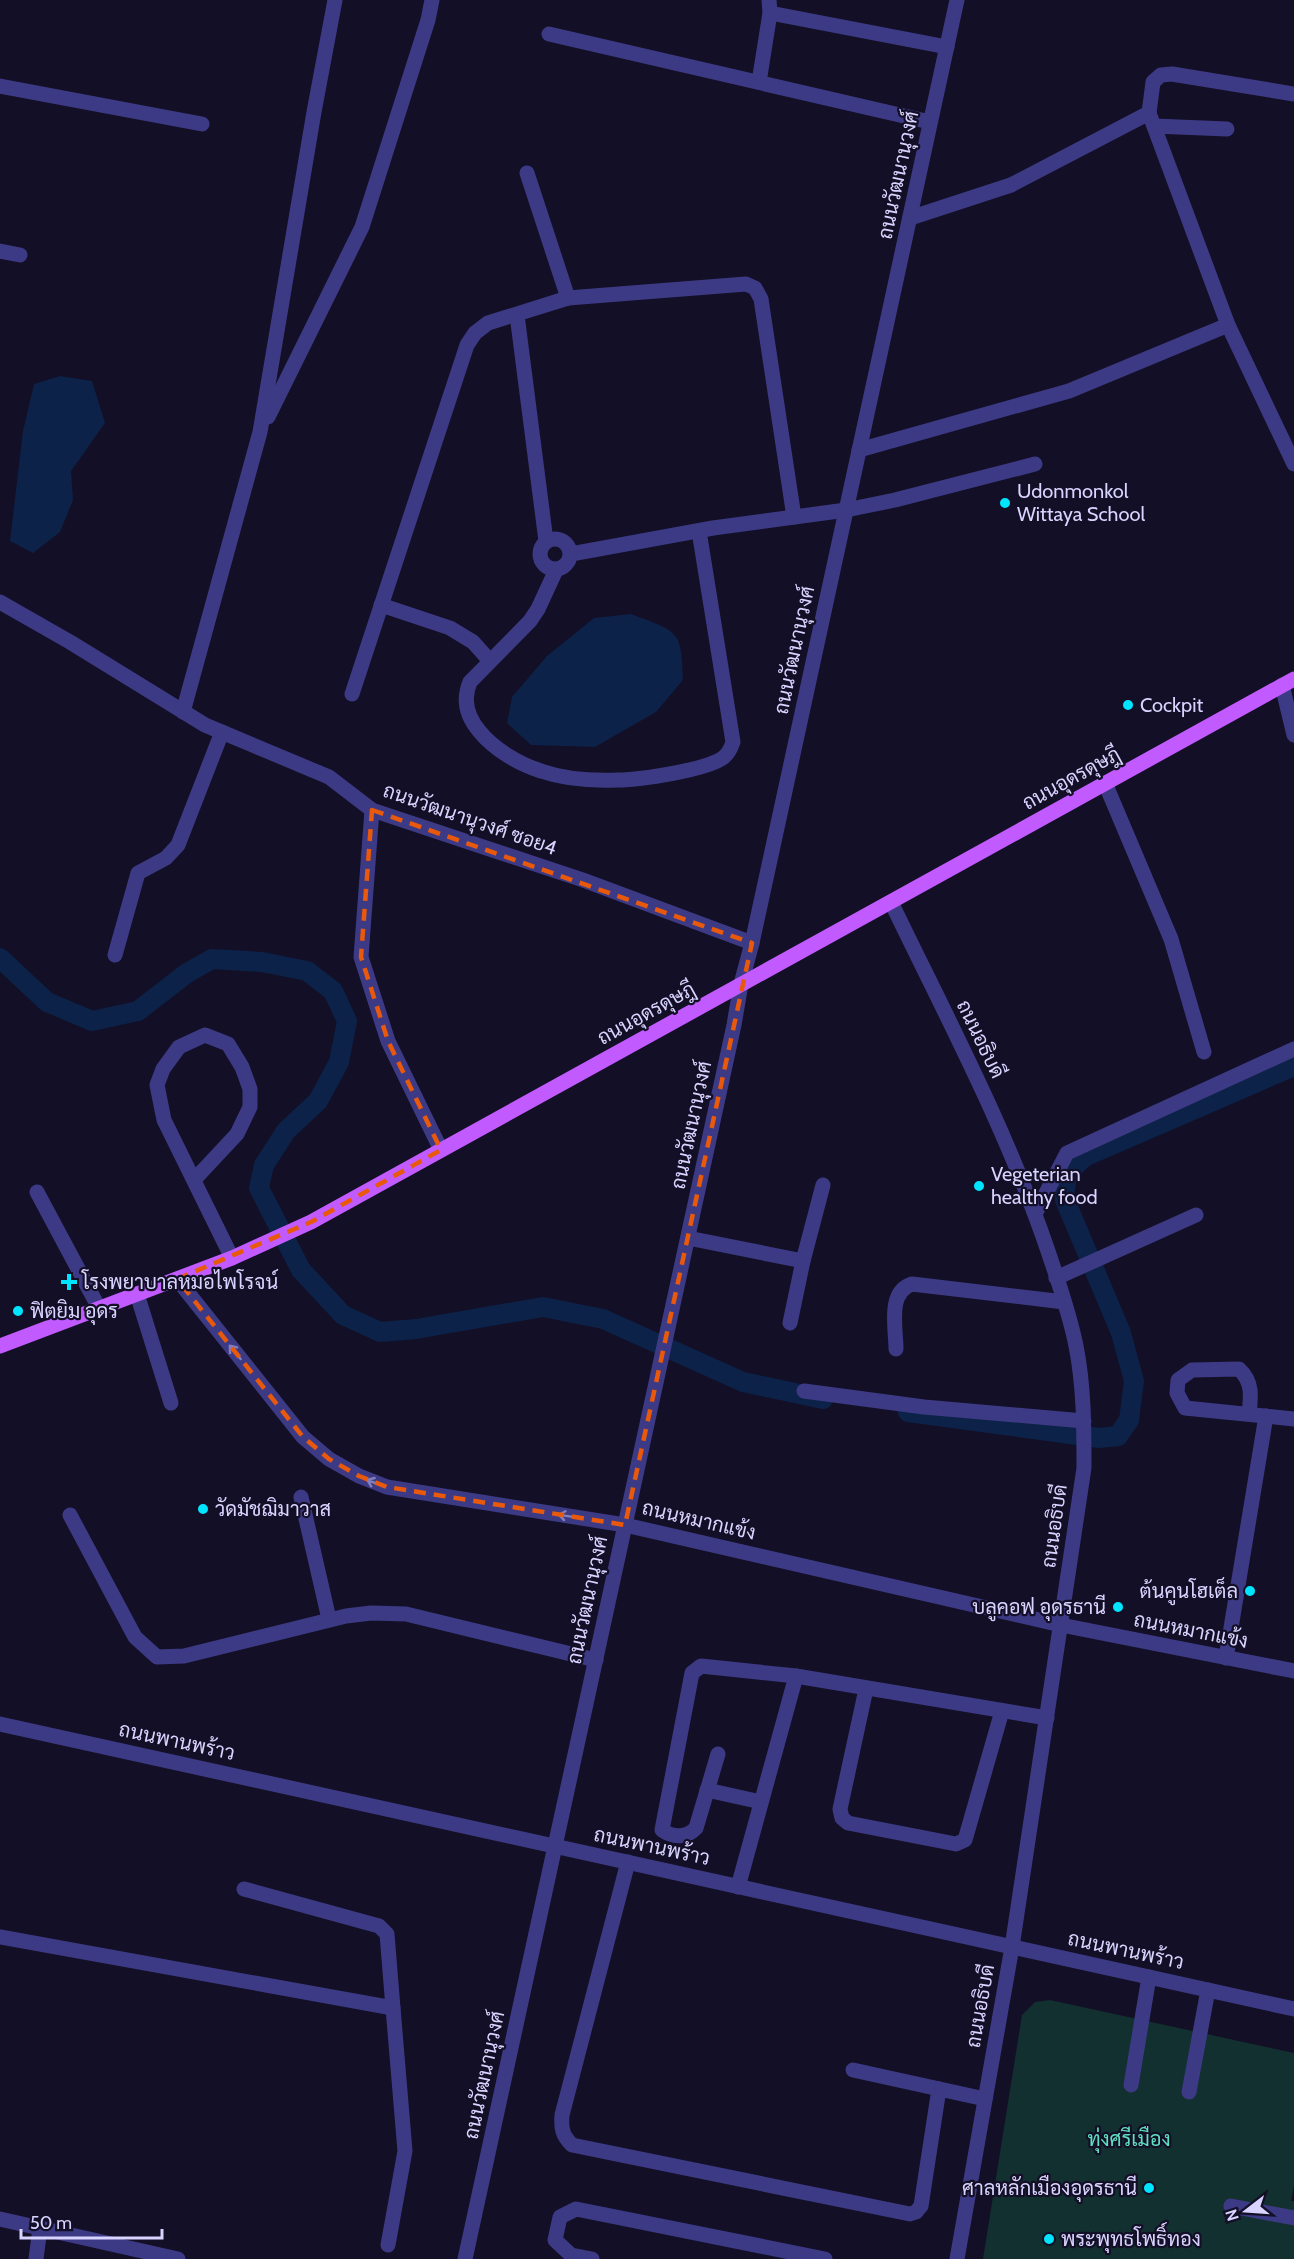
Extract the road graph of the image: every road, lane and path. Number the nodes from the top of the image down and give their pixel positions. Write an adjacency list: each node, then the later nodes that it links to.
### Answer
1 (335, 0): 21 (street)
2 (432, 0): 21 (street)
3 (957, 0): 6 (street, ถนนวัฒนานุวงศ์)
4 (770, 7): 6 (street); 7 (street)
5 (549, 34): 7 (street)
6 (947, 47): 11 (street, ถนนวัฒนานุวงศ์)
7 (759, 82): 11 (street)
8 (0, 86): 12 (street)
9 (1294, 94): 10 (street)
10 (1151, 119): 13 (street); 15 (street); 20 (street)
11 (930, 122): 15 (street, ถนนวัฒนานุวงศ์)
12 (202, 124)
13 (1227, 129)
14 (527, 174): 18 (street)
15 (910, 218): 22 (street, ถนนวัฒนานุวงศ์)
16 (0, 252): 17 (street)
17 (20, 255)
18 (568, 298): 19 (street); 26 (street)
19 (517, 315): 28 (street); 32 (street)
20 (1228, 325): 22 (street); 24 (street)
21 (260, 432): 36 (street)
22 (860, 450): 25 (street, ถนนวัฒนานุวงศ์)
23 (1035, 464): 25 (street)
24 (1294, 464)
25 (846, 510): 26 (street); 42 (street, ถนนวัฒนานุวงศ์)
26 (794, 517): 27 (street)
27 (699, 531): 29 (street); 33 (street)
28 (546, 541): 29 (street); 30 (street)
29 (571, 554): 30 (street)
30 (556, 570): 33 (street)
31 (0, 602): 36 (street, ถนนวัฒนานุวงศ์ ซอย4)
32 (381, 605): 33 (street); 35 (street)
33 (490, 661)
34 (1288, 682): 38 (street); 39 (main road, ถนนอุดรดุษฎี)
35 (352, 694)
36 (183, 711): 37 (street, ถนนวัฒนานุวงศ์ ซอย4)
37 (222, 732): 40 (street, ถนนวัฒนานุวงศ์ ซอย4); 43 (street)
38 (1294, 735)
39 (1105, 783): 41 (main road, ถนนอุดรดุษฎี); 46 (street)
40 (372, 810): 42 (street, ถนนวัฒนานุวงศ์ ซอย4); 47 (street)
41 (891, 902): 44 (main road, ถนนอุดรดุษฎี); 51 (street, ถนนอธิบดี)
42 (752, 943): 44 (street, ถนนวัฒนานุวงศ์)
43 (115, 955)
44 (741, 984): 47 (main road, ถนนอุดรดุษฎี); 53 (street, ถนนวัฒนานุวงศ์)
45 (1294, 1049): 51 (street)
46 (1204, 1052)
47 (441, 1150): 54 (main road, ถนนอุดรดุษฎี)
48 (194, 1180): 48 (street); 54 (street)
49 (823, 1185): 55 (street)
50 (37, 1192): 60 (street)
51 (1035, 1214): 56 (street, ถนนอธิบดี)
52 (1196, 1215): 56 (street)
53 (688, 1238): 55 (street); 72 (street, ถนนวัฒนานุวงศ์)
54 (232, 1258): 57 (main road, ถนนอุดรดุษฎี)
55 (803, 1261): 61 (street)
56 (1056, 1278): 59 (street, ถนนอธิบดี)
57 (177, 1279): 58 (main road, ถนนอุดรดุษฎี); 72 (street, ถนนหมากแข้ง, one-way to 57)
58 (137, 1294): 60 (main road, ถนนอุดรดุษฎี); 65 (street)
59 (1064, 1302): 63 (street); 69 (street, ถนนอธิบดี)
60 (99, 1308): 62 (main road, ถนนอุดรดุษฎี)
61 (790, 1323)
62 (0, 1346)
63 (896, 1349)
64 (804, 1391): 69 (street)
65 (171, 1403)
66 (1249, 1414): 66 (street); 67 (street)
67 (1266, 1416): 68 (street); 75 (street)
68 (1294, 1419)
69 (1084, 1421): 74 (street, ถนนอธิบดี)
70 (301, 1497): 73 (street)
71 (70, 1515): 73 (street)
72 (625, 1525): 74 (street, ถนนหมากแข้ง); 76 (street, ถนนวัฒนานุวงศ์)
73 (329, 1619): 76 (street)
74 (1061, 1625): 75 (street, ถนนหมากแข้ง); 81 (street, ถนนอธิบดี)
75 (1226, 1658): 77 (street, ถนนหมากแข้ง)
76 (596, 1660): 86 (street, ถนนวัฒนานุวงศ์)
77 (1294, 1671)
78 (796, 1676): 79 (street); 84 (street); 85 (street)
79 (866, 1689): 80 (street); 80 (street)
80 (1002, 1711): 81 (street)
81 (1047, 1718): 91 (street, ถนนอธิบดี)
82 (0, 1724): 86 (street, ถนนพานพร้าว)
83 (718, 1754): 84 (street)
84 (707, 1790): 85 (street)
85 (761, 1802): 88 (street)
86 (555, 1846): 87 (street, ถนนพานพร้าว); 109 (street, ถนนวัฒนานุวงศ์)
87 (628, 1862): 88 (street, ถนนพานพร้าว); 98 (street)
88 (738, 1887): 91 (street, ถนนพานพร้าว)
89 (244, 1889): 94 (street)
90 (0, 1938): 94 (street)
91 (1012, 1947): 92 (street, ถนนพานพร้าว); 100 (street, ถนนอธิบดี)
92 (1149, 1977): 93 (street, ถนนพานพร้าว); 97 (street)
93 (1208, 1990): 95 (street, ถนนพานพร้าว); 99 (street)
94 (393, 2007): 105 (street)
95 (1294, 2009)
96 (853, 2070): 98 (street)
97 (1131, 2085)
98 (939, 2089): 100 (street)
99 (1189, 2092)
100 (985, 2098): 112 (street, ถนนอธิบดี)
101 (1232, 2206): 102 (street)
102 (1294, 2218)
103 (0, 2219): 104 (street)
104 (40, 2228): 107 (street); 108 (street)
105 (388, 2245)
106 (752, 2252): 110 (street); 111 (street)
107 (36, 2259)
108 (178, 2259)
109 (465, 2259)
110 (592, 2259)
111 (825, 2259)
112 (957, 2259)

